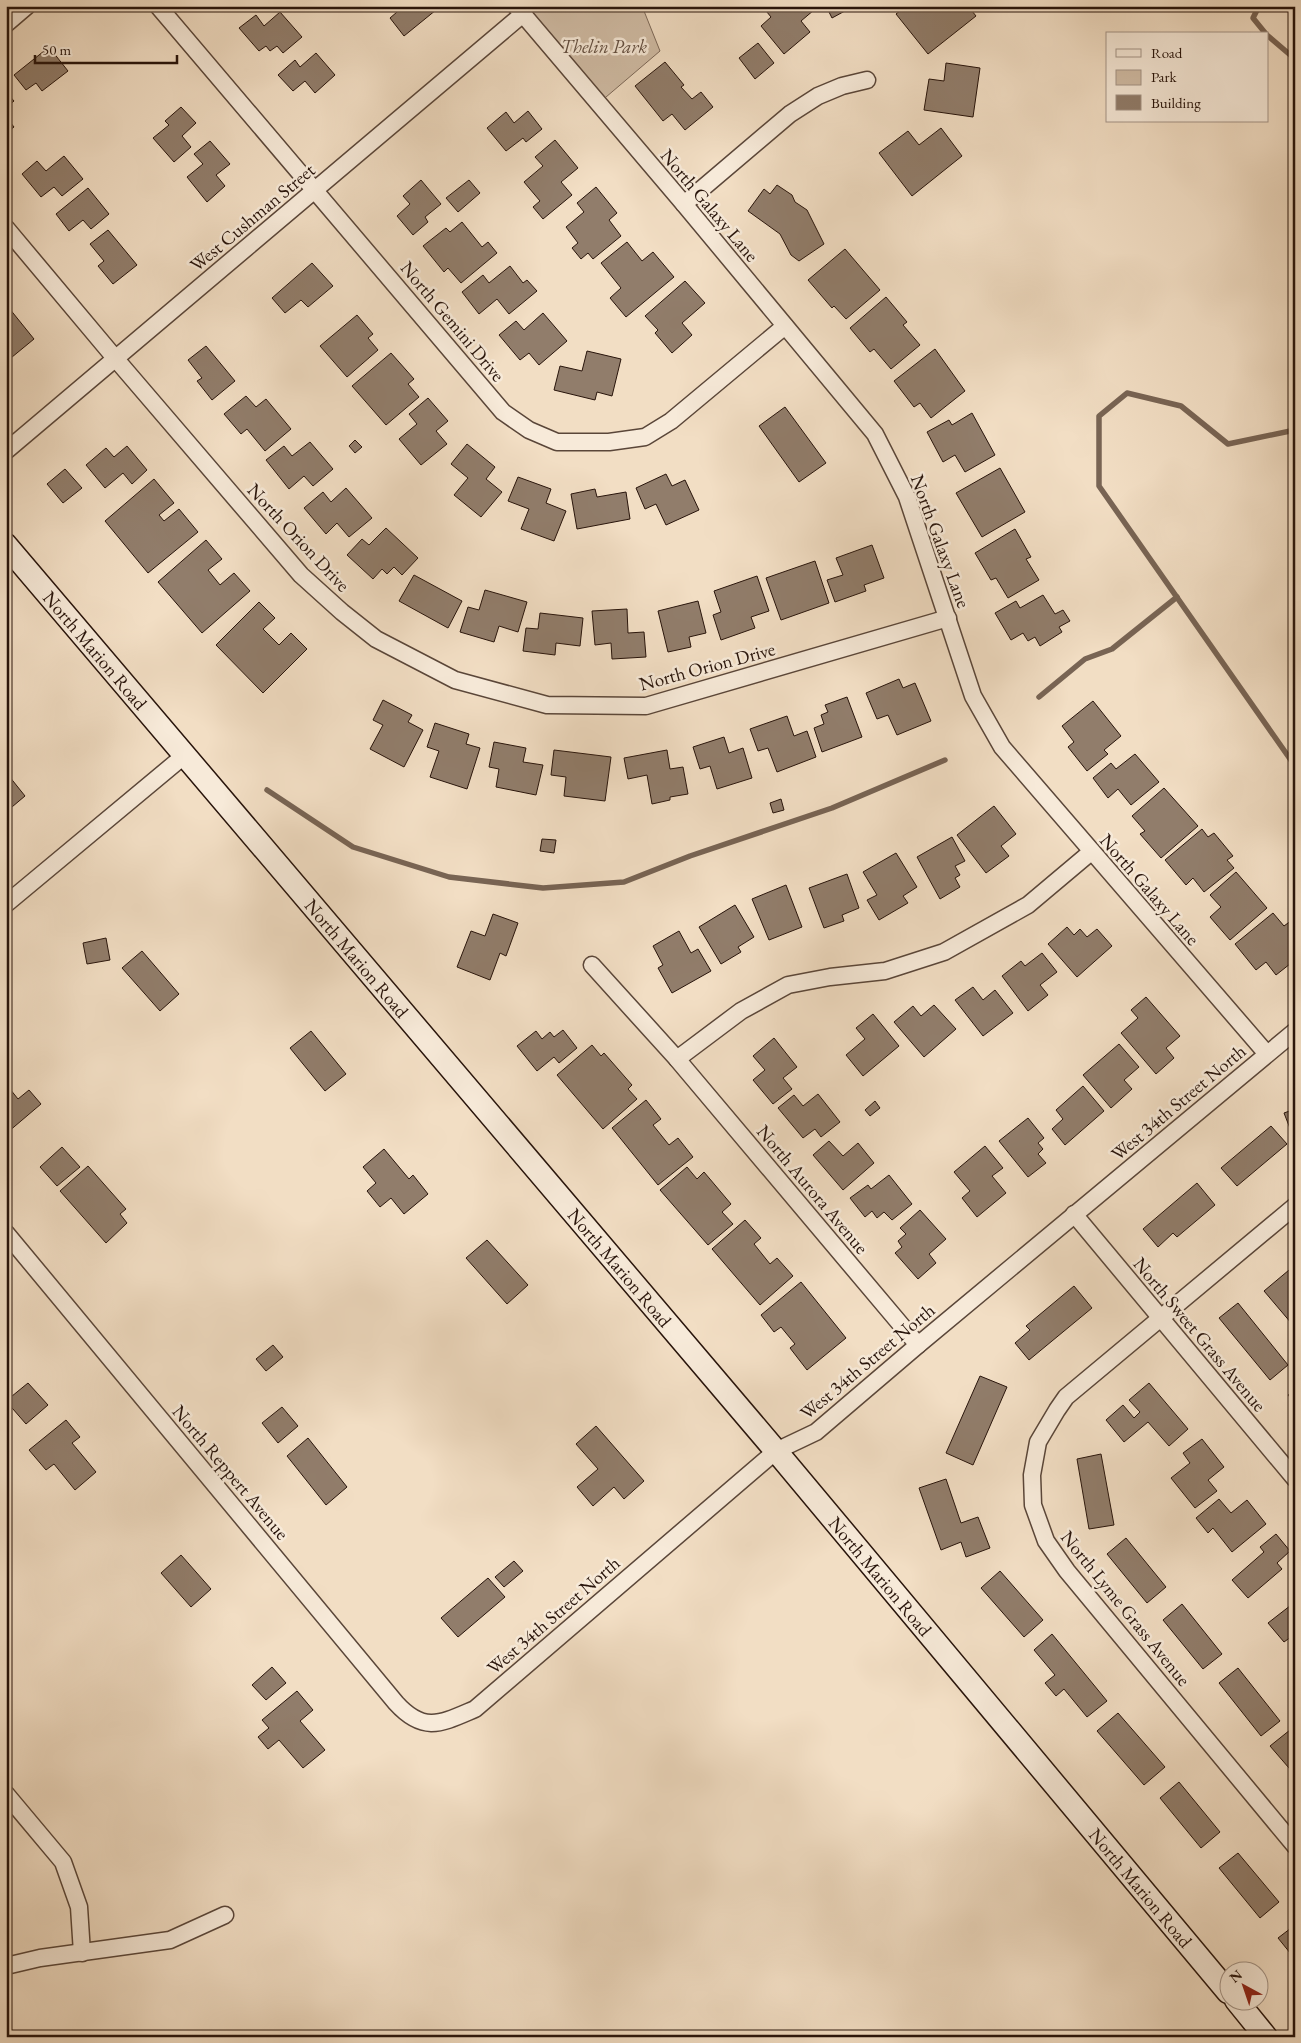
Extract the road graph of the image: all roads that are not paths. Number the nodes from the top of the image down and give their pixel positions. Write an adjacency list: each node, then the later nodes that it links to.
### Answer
1 (27, 6): 4 (street)
2 (158, 6): 6 (street, North Gemini Drive)
3 (524, 9): 6 (street, West Cushman Street); 7 (street, North Galaxy Lane)
4 (6, 24)
5 (867, 80): 7 (street)
6 (315, 190): 9 (street, North Gemini Drive); 10 (street, West Cushman Street)
7 (684, 204): 9 (street, North Galaxy Lane)
8 (6, 228): 10 (street, North Orion Drive)
9 (785, 326): 13 (street, North Galaxy Lane)
10 (115, 358): 11 (street, West Cushman Street); 13 (street, North Orion Drive)
11 (6, 451)
12 (6, 545): 14 (main road, North Marion Road)
13 (948, 618): 15 (street, North Galaxy Lane)
14 (185, 755): 16 (street); 26 (main road, North Marion Road)
15 (1091, 852): 19 (street, North Galaxy Lane); 20 (street)
16 (6, 904)
17 (592, 964): 20 (street, North Aurora Avenue)
18 (1294, 1032): 19 (street, West 34th Street North)
19 (1267, 1054): 22 (street, West 34th Street North)
20 (677, 1059): 25 (street, North Aurora Avenue)
21 (1295, 1206): 24 (street, North Lyme Grass Avenue)
22 (1074, 1214): 24 (street, North Sweet Grass Avenue); 25 (street, West 34th Street North)
23 (6, 1233): 28 (street, North Reppert Avenue)
24 (1160, 1318): 27 (street, North Sweet Grass Avenue); 30 (street, North Lyme Grass Avenue)
25 (918, 1345): 26 (street, West 34th Street North)
26 (776, 1451): 28 (street, West 34th Street North); 34 (main road, North Marion Road)
27 (1295, 1479)
28 (434, 1724)
29 (6, 1794): 32 (street)
30 (1295, 1846)
31 (225, 1915): 32 (street)
32 (82, 1953): 33 (street)
33 (6, 1966)
34 (1218, 1980)
35 (1244, 2010): 36 (main road)
36 (1266, 2037)

